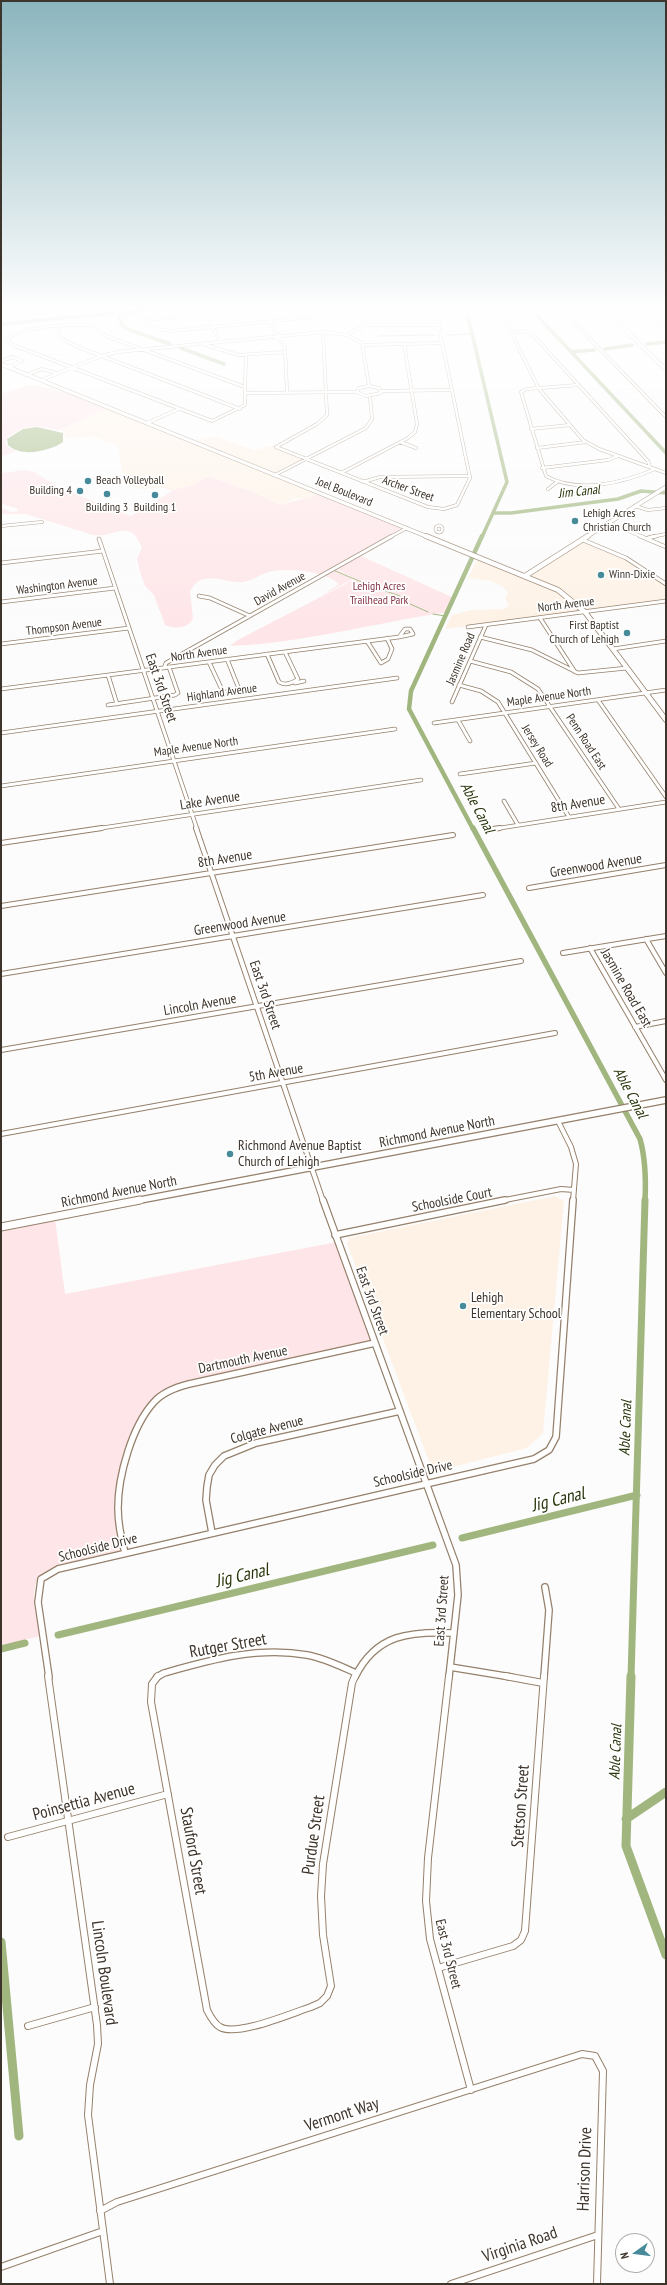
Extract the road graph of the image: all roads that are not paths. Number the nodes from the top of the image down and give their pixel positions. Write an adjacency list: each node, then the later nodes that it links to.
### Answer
1 (127, 415): 12 (main road, Joel Boulevard)
2 (168, 415): 12 (street)
3 (193, 415): 4 (street)
4 (227, 415)
5 (327, 415): 20 (street, Archer Street)
6 (372, 415): 20 (street)
7 (414, 415): 15 (street)
8 (457, 415): 27 (street)
9 (527, 415): 14 (street)
10 (561, 415): 13 (street)
11 (605, 415): 21 (street)
12 (147, 423): 26 (main road, Joel Boulevard)
13 (570, 425): 14 (street); 16 (street)
14 (531, 429): 18 (street)
15 (400, 442): 17 (street); 24 (street)
16 (586, 442): 18 (street); 19 (street)
17 (416, 448)
18 (537, 448): 22 (street)
19 (618, 456): 21 (street); 22 (street)
20 (307, 460): 24 (street, Archer Street); 26 (street)
21 (650, 467): 23 (street)
22 (542, 468): 29 (street)
23 (655, 469): 25 (street); 29 (street)
24 (341, 473): 28 (street, Archer Street)
25 (666, 473)
26 (276, 475): 37 (main road, Joel Boulevard)
27 (470, 476): 28 (street); 28 (street, Archer Street)
28 (364, 482)
29 (557, 482): 31 (street)
30 (666, 487): 32 (main road)
31 (548, 489)
32 (635, 506): 33 (street); 35 (main road)
33 (666, 508)
34 (42, 522): 36 (street)
35 (609, 523): 41 (street); 43 (main road)
36 (1, 526)
37 (407, 528): 40 (main road, Joel Boulevard); 54 (street, David Avenue)
38 (436, 531): 40 (street)
39 (666, 534): 41 (street)
40 (428, 536): 47 (main road, Joel Boulevard)
41 (648, 538): 44 (street)
42 (99, 539): 45 (street, East 3rd Street)
43 (583, 540): 47 (main road); 48 (street)
44 (666, 547)
45 (104, 551): 46 (street); 49 (street, East 3rd Street)
46 (1, 563)
47 (525, 576): 53 (main road, Joel Boulevard)
48 (666, 584)
49 (115, 588): 52 (street, Washington Avenue); 58 (street, East 3rd Street)
50 (199, 596): 54 (street)
51 (666, 601): 53 (street, North Avenue)
52 (1, 602)
53 (585, 612): 55 (street, North Avenue); 65 (main road, Joel Boulevard)
54 (250, 616): 72 (street, David Avenue)
55 (540, 618): 56 (street, North Avenue); 75 (street)
56 (486, 625): 57 (street, North Avenue); 60 (street, Jasmine Road)
57 (468, 627)
58 (129, 628): 64 (street, Thompson Avenue); 74 (street, East 3rd Street)
59 (399, 637): 61 (street, North Avenue)
60 (480, 637): 69 (street, Jasmine Road); 75 (street)
61 (387, 638): 62 (street, North Avenue); 62 (street)
62 (367, 641): 66 (street, North Avenue)
63 (666, 641): 65 (street)
64 (1, 644)
65 (613, 649): 73 (main road, Joel Boulevard)
66 (285, 652): 67 (street, North Avenue); 79 (street)
67 (267, 654): 68 (street, North Avenue); 79 (street)
68 (227, 659): 70 (street, North Avenue); 83 (street)
69 (470, 661): 80 (street, Jasmine Road); 93 (street, Penn Road East)
70 (209, 662): 71 (street, North Avenue); 85 (street)
71 (169, 667): 72 (street, North Avenue); 88 (street)
72 (164, 668): 74 (street, North Avenue)
73 (627, 668): 75 (street); 86 (main road, Joel Boulevard)
74 (143, 671): 76 (street, North Avenue); 88 (street, East 3rd Street)
75 (576, 672)
76 (108, 675): 81 (street, North Avenue); 91 (street)
77 (397, 678): 94 (street, Highland Avenue)
78 (304, 681): 79 (street)
79 (295, 683)
80 (459, 686): 90 (street, Jasmine Road); 95 (street, Jersey Road)
81 (1, 689)
82 (246, 689): 83 (street)
83 (237, 690): 85 (street)
84 (666, 690): 86 (street, Maple Avenue North)
85 (223, 692): 87 (street)
86 (646, 693): 89 (street, Maple Avenue North); 97 (main road, Joel Boulevard)
87 (212, 694)
88 (152, 699): 91 (street); 94 (street, East 3rd Street)
89 (598, 700): 93 (street, Maple Avenue North); 107 (street)
90 (452, 702)
91 (117, 704): 92 (street)
92 (108, 705)
93 (552, 706): 95 (street, Maple Avenue North); 110 (street, Penn Road East)
94 (157, 712): 100 (street, Highland Avenue); 102 (street, East 3rd Street)
95 (505, 713): 96 (street, Maple Avenue North); 103 (street, Jersey Road)
96 (458, 720): 98 (street, Maple Avenue North); 101 (street)
97 (666, 720)
98 (434, 723)
99 (395, 729): 102 (street, Maple Avenue North)
100 (1, 733)
101 (470, 741)
102 (173, 761): 106 (street, Maple Avenue North); 111 (street, East 3rd Street)
103 (536, 763): 104 (street); 112 (street, Jersey Road)
104 (460, 774)
105 (421, 780): 111 (street, Lake Avenue)
106 (1, 786)
107 (666, 797)
108 (504, 801): 113 (street)
109 (666, 802): 110 (street, 8th Avenue)
110 (619, 809): 112 (street, 8th Avenue)
111 (191, 814): 116 (street, Lake Avenue); 118 (street, East 3rd Street)
112 (569, 817): 113 (street, 8th Avenue)
113 (518, 825): 114 (street, 8th Avenue)
114 (493, 828)
115 (453, 835): 118 (street, 8th Avenue)
116 (1, 843)
117 (666, 865): 119 (street, Greenwood Avenue)
118 (211, 873): 121 (street, 8th Avenue); 122 (street, East 3rd Street)
119 (529, 888)
120 (483, 895): 122 (street, Greenwood Avenue)
121 (1, 906)
122 (232, 936): 129 (street, Greenwood Avenue); 130 (street, East 3rd Street)
123 (666, 936): 124 (street)
124 (646, 939): 125 (street); 128 (street)
125 (590, 948): 126 (street); 132 (street, Jasmine Road East)
126 (563, 953)
127 (521, 961): 130 (street, Lincoln Avenue)
128 (666, 973)
129 (1, 974)
130 (256, 1006): 134 (street, Lincoln Avenue); 136 (street, East 3rd Street)
131 (666, 1021): 132 (street)
132 (635, 1027): 135 (street, Jasmine Road East)
133 (555, 1033): 136 (street, 5th Avenue)
134 (1, 1050)
135 (666, 1080)
136 (281, 1083): 139 (street, 5th Avenue); 140 (street, East 3rd Street)
137 (666, 1100): 138 (main road, Richmond Avenue North)
138 (558, 1121): 140 (main road, Richmond Avenue North); 141 (street, Schoolside Drive)
139 (1, 1134)
140 (311, 1168): 142 (main road, Richmond Avenue North); 143 (street, East 3rd Street)
141 (574, 1190): 143 (street, Schoolside Court); 146 (street, Schoolside Drive)
142 (1, 1227)
143 (335, 1235): 144 (street, East 3rd Street)
144 (375, 1343): 145 (street, East 3rd Street); 148 (street, Dartmouth Avenue)
145 (400, 1411): 146 (street, East 3rd Street); 147 (street, Colgate Avenue)
146 (427, 1483): 147 (street, Schoolside Drive); 150 (street, East 3rd Street)
147 (212, 1533): 148 (street, Schoolside Drive)
148 (125, 1553): 151 (street, Schoolside Drive)
149 (545, 1587): 155 (street, Stetson Street)
150 (454, 1633): 152 (street, East 3rd Street); 153 (street, Purdue Street)
151 (47, 1665): 157 (street, Lincoln Boulevard)
152 (450, 1667): 155 (street); 159 (street, East 3rd Street)
153 (356, 1672): 154 (street, Rutger Street); 161 (street, Purdue Street)
154 (153, 1682): 156 (street, Stauford Street)
155 (543, 1682): 159 (street, Stetson Street)
156 (168, 1794): 157 (street, Poinsettia Avenue); 161 (street, Stauford Street)
157 (69, 1821): 158 (street, Poinsettia Avenue); 160 (street, Lincoln Boulevard)
158 (8, 1837)
159 (438, 1968): 164 (street, East 3rd Street)
160 (95, 2007): 162 (street); 165 (street, Lincoln Boulevard)
161 (215, 2025)
162 (28, 2026)
163 (595, 2056): 164 (street, Vermont Way); 167 (street, Harrison Drive)
164 (471, 2090): 165 (street, Vermont Way)
165 (100, 2211): 166 (street, Lincoln Boulevard)
166 (103, 2231): 168 (street); 169 (street, Lincoln Boulevard)
167 (598, 2235): 170 (street, Virginia Road); 171 (street, Harrison Drive)
168 (1, 2267)
169 (110, 2284)
170 (451, 2284)
171 (597, 2284)

